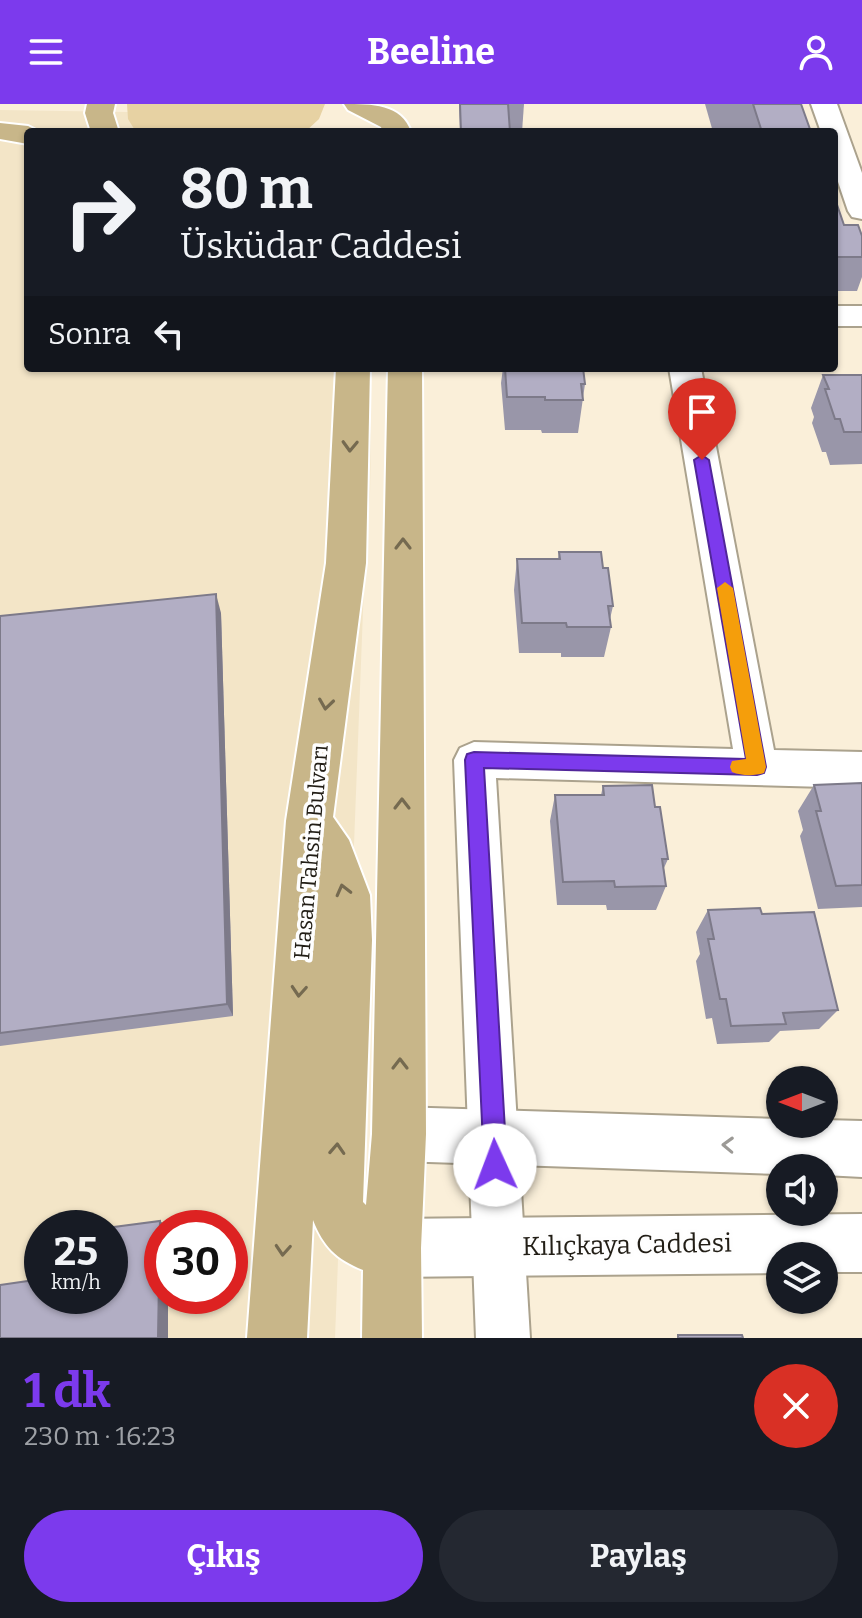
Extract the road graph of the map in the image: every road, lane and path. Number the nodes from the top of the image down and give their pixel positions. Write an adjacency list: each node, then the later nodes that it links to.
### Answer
1 (101, 104): 4 (main road)
2 (824, 104): 6 (street)
3 (351, 110): 5 (main road)
4 (104, 128)
5 (396, 128)
6 (833, 128)
7 (0, 131): 8 (main road)
8 (24, 134)
9 (838, 143): 10 (street)
10 (862, 211)
11 (838, 316): 12 (street)
12 (862, 316)
13 (353, 372): 18 (main road, Hasan Tahsin Bulvarı, one-way to 18)
14 (405, 372): 19 (main road, one-way to 14)
15 (686, 372): 16 (street)
16 (757, 767): 17 (street); 20 (street)
17 (862, 770)
18 (309, 821): 24 (main road, one-way to 18); 25 (main road, Hasan Tahsin Bulvarı, one-way to 25)
19 (399, 1134): 20 (street); 24 (main road)
20 (494, 1137): 21 (street, one-way to 20); 23 (street)
21 (862, 1149)
22 (862, 1243): 23 (street, Kılıçkaya Caddesi)
23 (499, 1247): 24 (street, Kılıçkaya Caddesi); 27 (street)
24 (392, 1248): 26 (main road)
25 (277, 1338)
26 (392, 1338)
27 (503, 1338)

